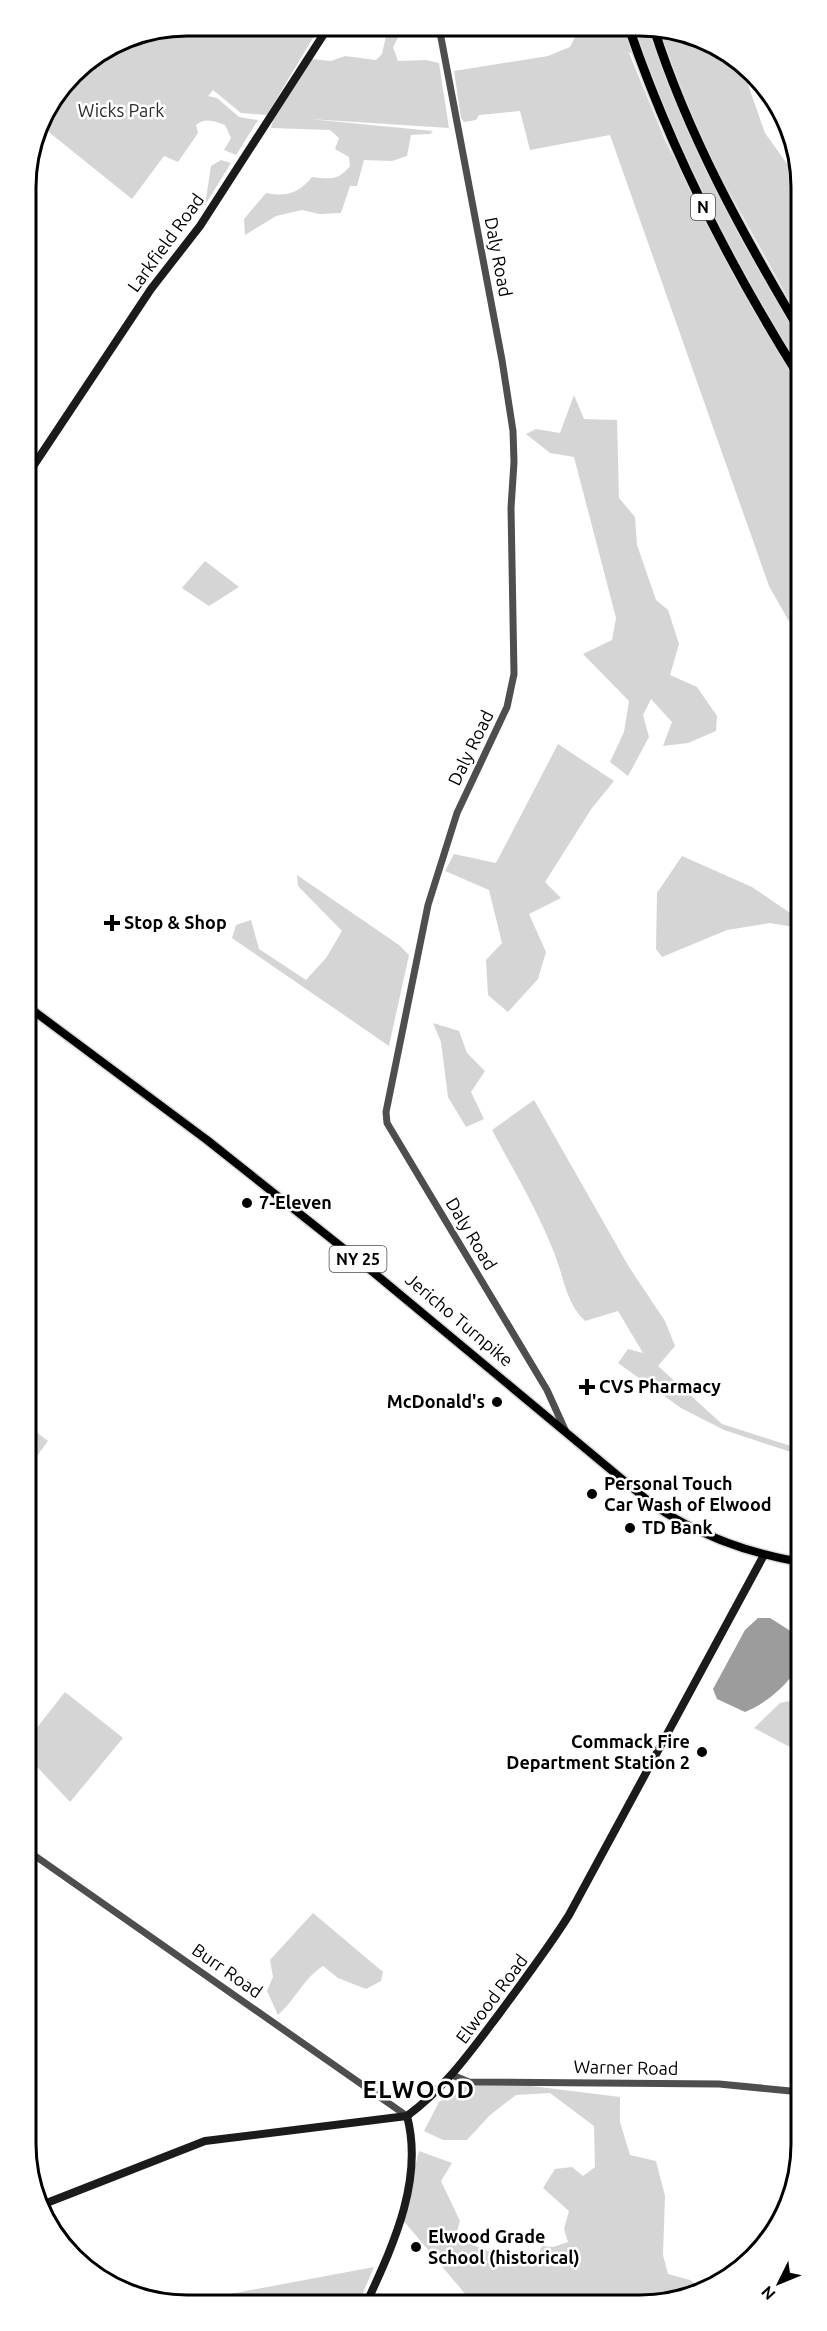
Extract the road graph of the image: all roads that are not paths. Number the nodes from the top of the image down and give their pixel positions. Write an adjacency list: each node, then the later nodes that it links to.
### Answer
1 (323, 36): 7 (main road, Larkfield Road)
2 (441, 36): 9 (street, Daly Road)
3 (632, 36): 6 (highway, N)
4 (657, 37): 5 (highway, N)
5 (791, 314)
6 (791, 362)
7 (36, 462)
8 (36, 1013): 9 (main road, Jericho Turnpike / NY 25)
9 (566, 1432): 10 (main road, Jericho Turnpike / NY 25)
10 (764, 1555): 11 (main road, NY 25); 13 (main road, Elwood Road)
11 (791, 1560)
12 (36, 1857): 15 (street, Burr Road)
13 (452, 2075): 14 (street, Warner Road); 15 (main road, Elwood Road)
14 (791, 2091)
15 (407, 2116): 16 (main road); 17 (main road)
16 (47, 2203)
17 (370, 2295)

